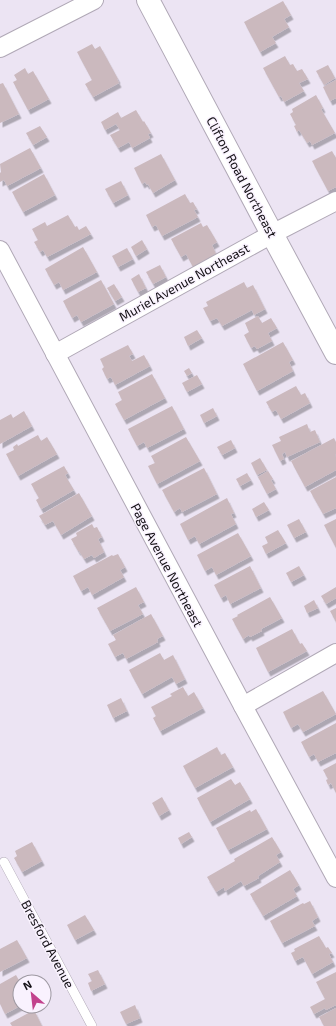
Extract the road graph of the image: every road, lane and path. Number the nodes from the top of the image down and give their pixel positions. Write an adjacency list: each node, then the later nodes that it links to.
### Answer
1 (94, 0): 3 (street)
2 (148, 0): 5 (street, Clifton Road Northeast)
3 (0, 48)
4 (336, 201): 5 (street, Muriel Avenue Northeast)
5 (272, 234): 7 (street, Clifton Road Northeast); 8 (street, Muriel Avenue Northeast)
6 (0, 250): 8 (street, Page Avenue Northeast)
7 (336, 353)
8 (55, 354): 10 (street, Page Avenue Northeast)
9 (336, 653): 10 (street)
10 (242, 706): 12 (street, Page Avenue Northeast)
11 (4, 862): 13 (lane, Bresford Avenue)
12 (336, 878)
13 (92, 1026)

